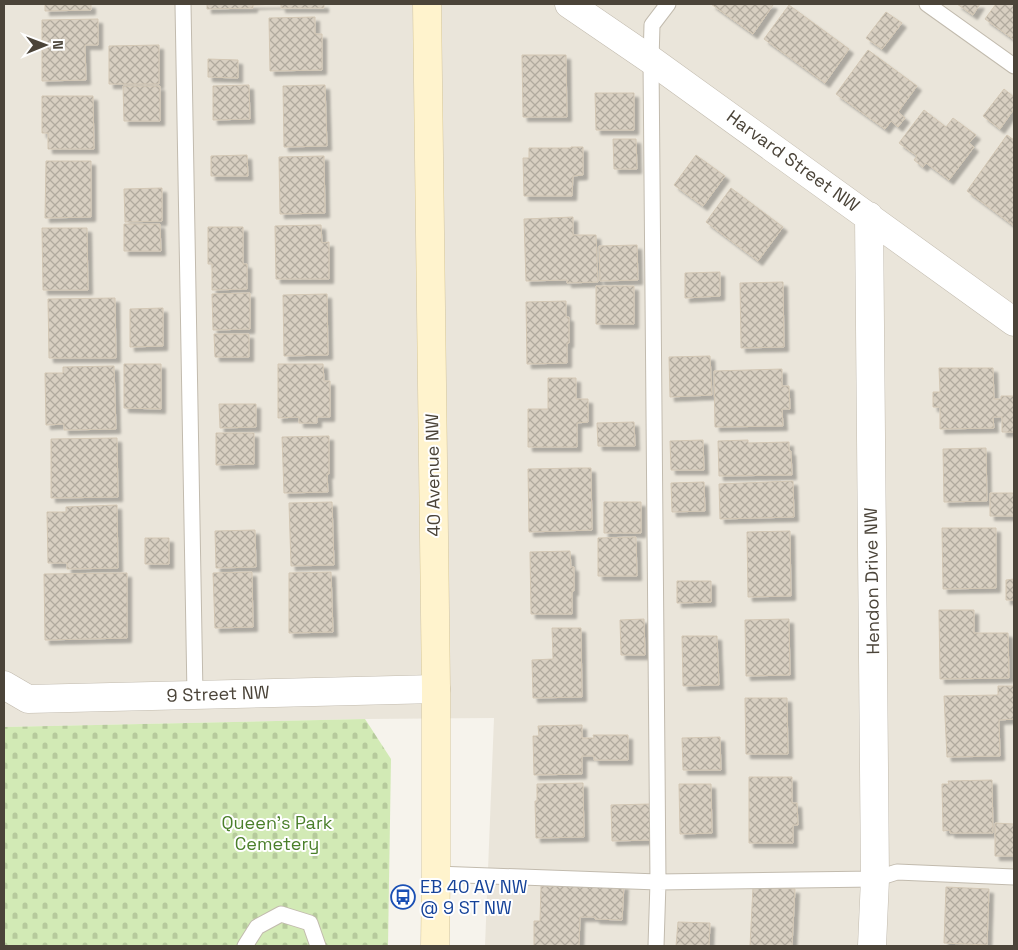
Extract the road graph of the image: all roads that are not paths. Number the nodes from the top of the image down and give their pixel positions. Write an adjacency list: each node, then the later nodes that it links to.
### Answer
1 (183, 4): 12 (lane)
2 (427, 4): 11 (street, 40 Avenue NW)
3 (569, 4): 6 (street, Harvard Street NW)
4 (668, 4): 6 (lane)
5 (927, 4): 7 (lane)
6 (651, 60): 8 (street, Harvard Street NW); 16 (lane)
7 (1014, 66)
8 (869, 216): 9 (street, Harvard Street NW); 15 (street, Hendon Drive NW)
9 (1014, 322)
10 (4, 685): 12 (street, 9 Street NW)
11 (436, 689): 12 (street, 9 Street NW); 13 (street, 40 Avenue NW)
12 (195, 695)
13 (436, 874): 16 (lane); 19 (street, 40 Avenue NW)
14 (1014, 877): 15 (lane)
15 (875, 880): 16 (lane); 21 (street, Hendon Drive NW)
16 (658, 882): 20 (lane)
17 (246, 946): 18 (lane)
18 (318, 946)
19 (434, 946)
20 (656, 946)
21 (872, 946)

